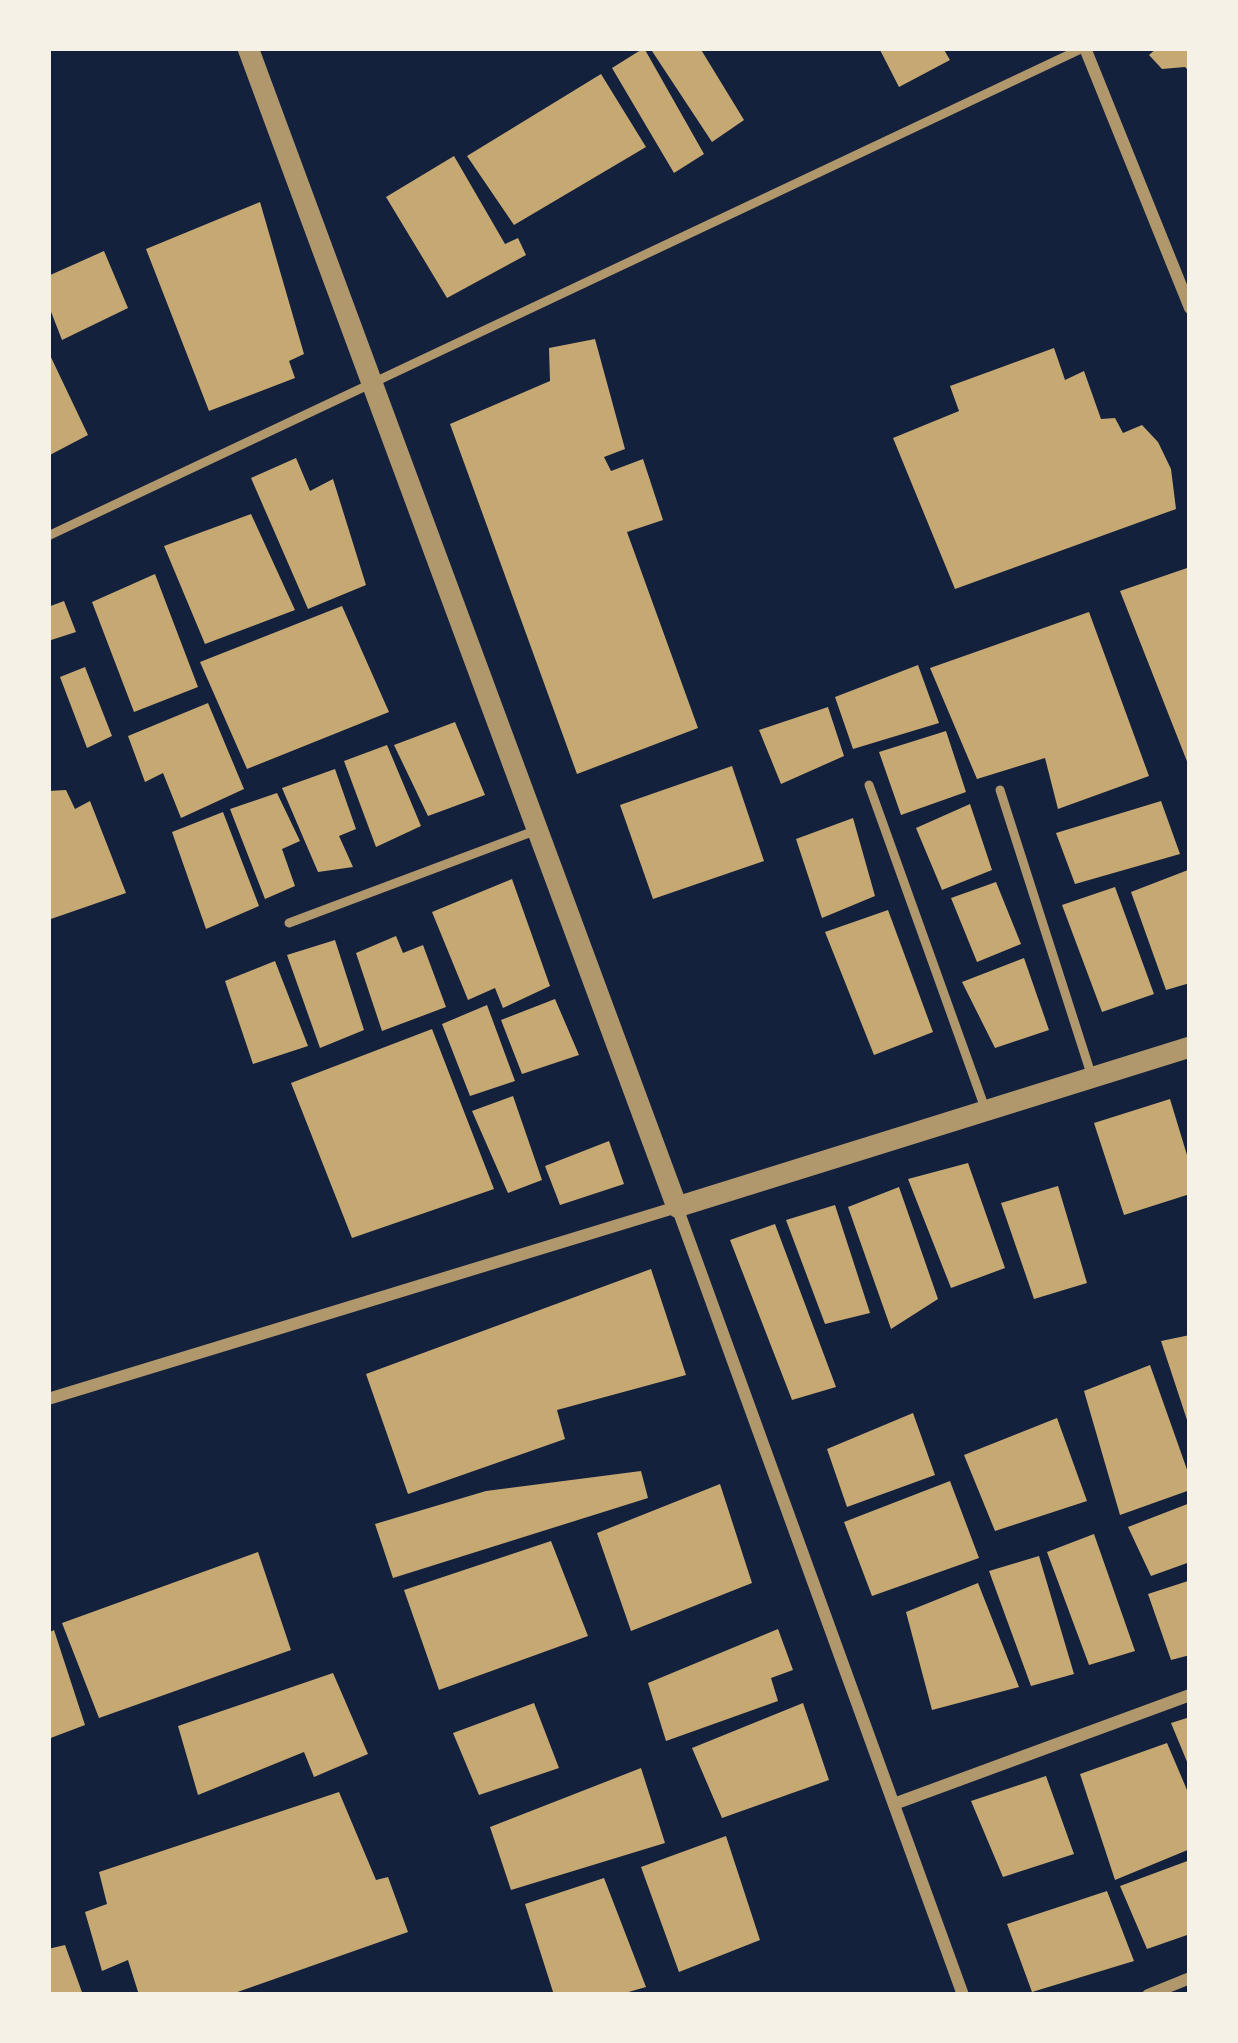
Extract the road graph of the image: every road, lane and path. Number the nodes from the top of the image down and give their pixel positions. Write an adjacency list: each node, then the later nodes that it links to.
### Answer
1 (248, 48): 4 (street)
2 (1084, 48): 3 (street); 4 (lane)
3 (1190, 308)
4 (371, 386): 5 (lane); 8 (street)
5 (48, 536)
6 (869, 785): 12 (lane)
7 (1000, 790): 11 (lane)
8 (537, 830): 9 (lane); 13 (street)
9 (289, 922)
10 (1190, 1047): 11 (street)
11 (1092, 1077): 12 (street)
12 (986, 1111): 13 (street)
13 (677, 1207): 14 (street); 16 (street)
14 (48, 1400)
15 (1190, 1695): 16 (street)
16 (893, 1804): 18 (street)
17 (1190, 1978): 19 (street)
18 (963, 1995)
19 (1148, 1995)

